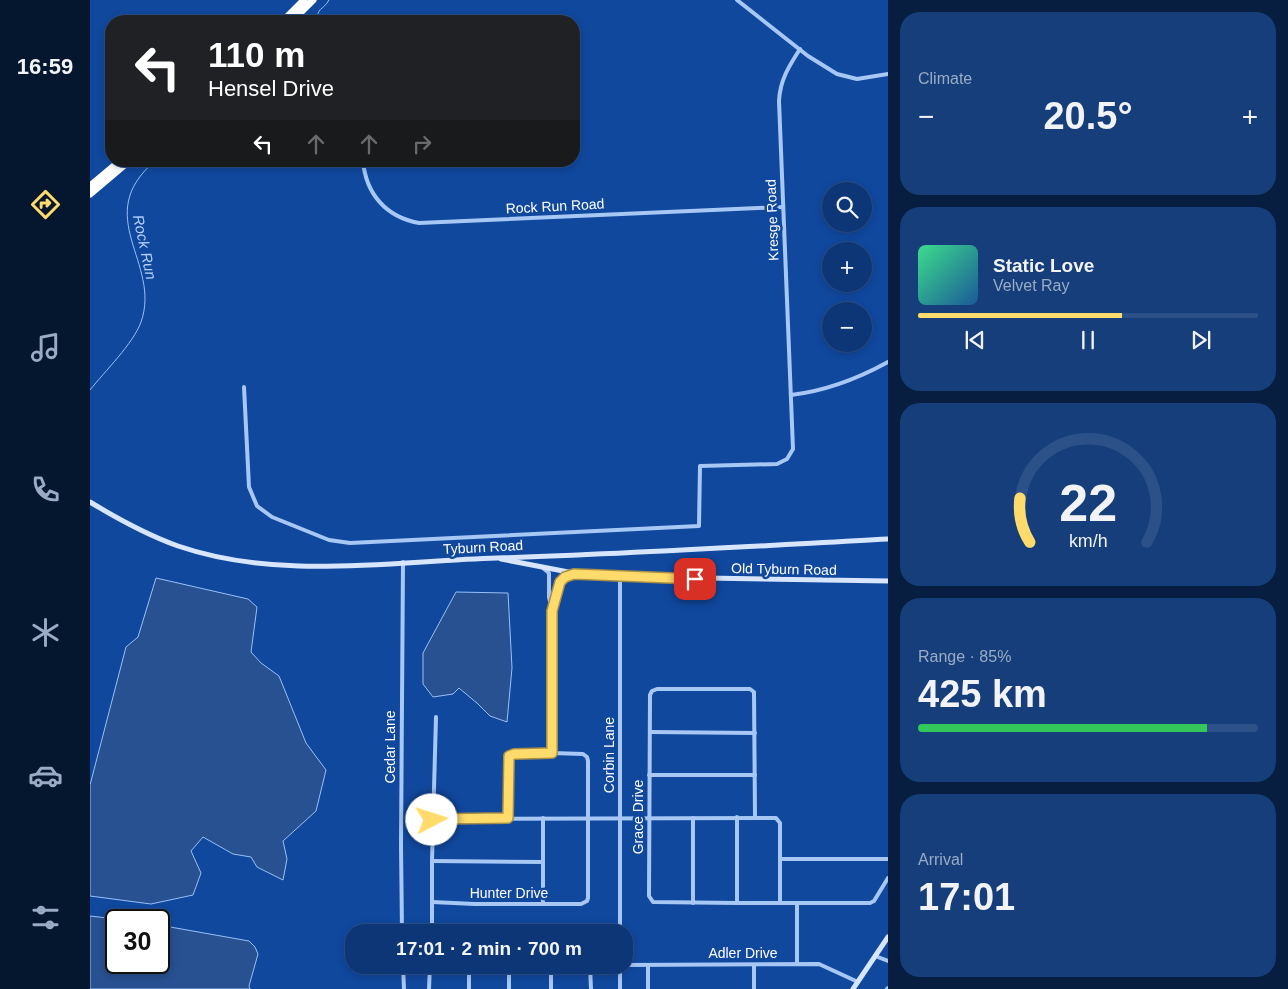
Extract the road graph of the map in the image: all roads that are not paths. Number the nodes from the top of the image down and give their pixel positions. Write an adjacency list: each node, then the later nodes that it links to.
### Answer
1 (304, 0): 4 (highway)
2 (313, 0): 5 (highway)
3 (737, 0): 6 (street)
4 (289, 15)
5 (298, 15)
6 (800, 50): 7 (street); 13 (street, Kresge Road)
7 (888, 74)
8 (113, 167): 11 (highway)
9 (122, 167): 12 (highway)
10 (364, 167): 13 (street, Rock Run Road)
11 (90, 186)
12 (90, 194)
13 (783, 207): 16 (street, Kresge Road)
14 (888, 362): 16 (street)
15 (244, 387): 16 (street, Kresge Road)
16 (792, 395)
17 (90, 502): 20 (main road, Tyburn Road)
18 (888, 539): 19 (main road, Tyburn Road)
19 (493, 558): 20 (main road, Tyburn Road); 21 (main road, Old Tyburn Road)
20 (403, 562): 52 (street, Cedar Lane)
21 (543, 568): 22 (main road, Old Tyburn Road); 25 (street)
22 (574, 574): 23 (main road, Old Tyburn Road); 25 (street)
23 (620, 577): 24 (main road, Old Tyburn Road); 36 (street, Corbin Lane)
24 (888, 581)
25 (552, 611): 29 (street)
26 (436, 717): 40 (street)
27 (650, 732): 28 (street); 28 (street, Grace Drive); 30 (street, Grace Drive)
28 (755, 732): 31 (street)
29 (552, 753): 33 (street); 35 (street)
30 (649, 775): 31 (street); 37 (street, Grace Drive)
31 (755, 775): 32 (street)
32 (755, 817): 39 (street); 41 (street)
33 (508, 818): 34 (street); 40 (street)
34 (543, 818): 35 (street); 44 (street)
35 (588, 818): 36 (street); 51 (street, Hunter Drive)
36 (620, 818): 37 (street); 54 (street, Corbin Lane)
37 (649, 818): 38 (street); 47 (street, Grace Drive)
38 (693, 818): 39 (street); 47 (street)
39 (737, 818): 48 (street)
40 (433, 819): 43 (street)
41 (780, 859): 42 (street); 49 (street)
42 (888, 860)
43 (432, 862): 44 (street); 46 (street)
44 (543, 862): 51 (street)
45 (888, 878): 50 (street)
46 (432, 902): 51 (street, Hunter Drive); 53 (street)
47 (693, 903): 48 (street)
48 (737, 903): 49 (street)
49 (780, 903): 50 (street)
50 (797, 903): 58 (street)
51 (543, 904)
52 (402, 924)
53 (432, 924)
54 (620, 924)
55 (888, 938): 56 (main road)
56 (875, 956): 57 (street); 69 (main road)
57 (888, 961)
58 (797, 964): 61 (street, Adler Drive); 69 (street, Adler Drive)
59 (633, 965): 60 (street, Adler Drive)
60 (648, 965): 61 (street, Adler Drive); 77 (street)
61 (754, 965): 78 (street)
62 (403, 974): 70 (street)
63 (429, 974): 71 (street)
64 (469, 974): 72 (street)
65 (509, 974): 73 (street)
66 (550, 974): 74 (street)
67 (590, 974): 75 (street)
68 (621, 974): 76 (street)
69 (858, 982): 79 (main road)
70 (404, 989)
71 (429, 989)
72 (469, 989)
73 (509, 989)
74 (551, 989)
75 (591, 989)
76 (620, 989)
77 (648, 989)
78 (754, 989)
79 (853, 989)

